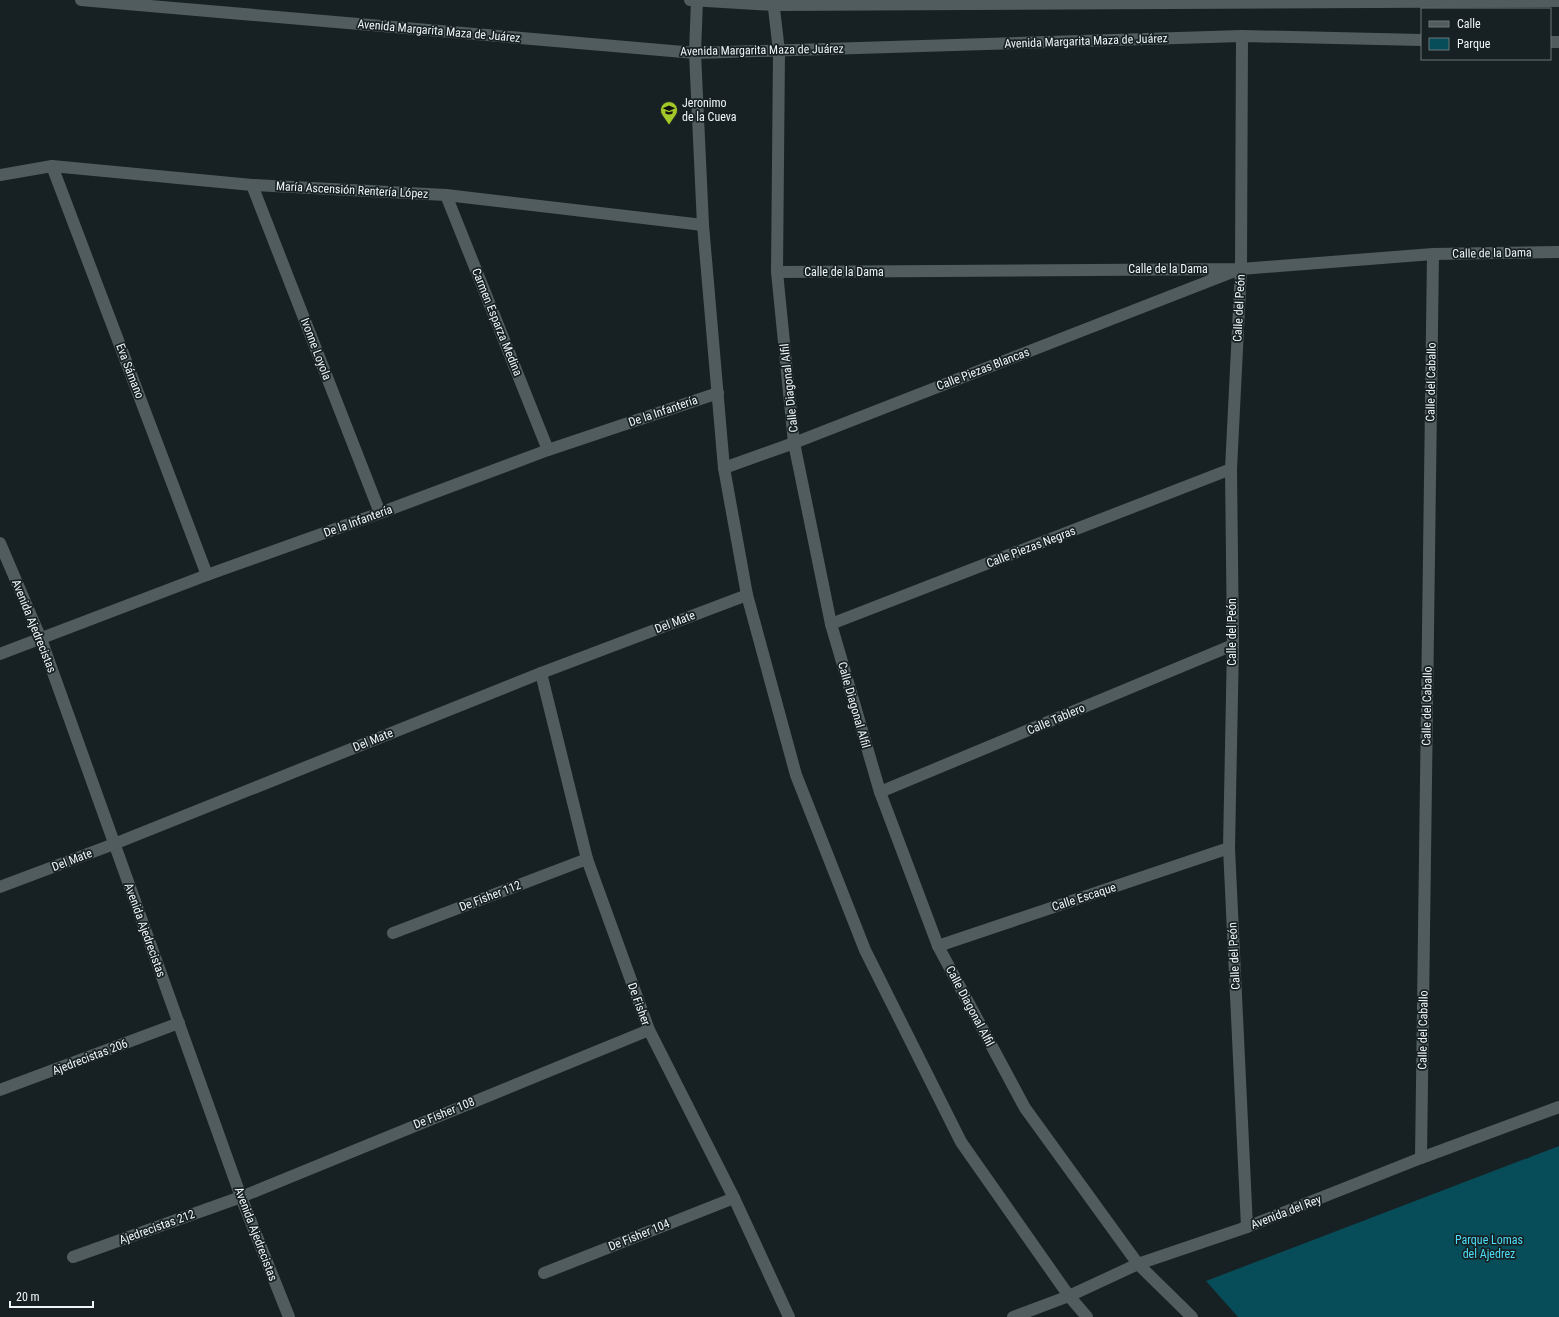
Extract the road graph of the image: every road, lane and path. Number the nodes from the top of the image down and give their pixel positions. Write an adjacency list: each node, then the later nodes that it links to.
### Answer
1 (81, 0): 9 (street, Avenida Margarita Maza de Juárez)
2 (689, 0): 3 (street)
3 (697, 0): 5 (street); 9 (street)
4 (1559, 1): 5 (street)
5 (773, 2): 8 (street, Calle Diagonal Alfil)
6 (1242, 36): 7 (street, Avenida Margarita Maza de Juárez); 8 (street, Avenida Margarita Maza de Juárez); 17 (street, Calle del Peón)
7 (1421, 40)
8 (779, 52): 9 (street, Avenida Margarita Maza de Juárez); 18 (street, Calle Diagonal Alfil)
9 (695, 53): 14 (street)
10 (52, 166): 11 (street, María Ascensión Rentería López); 12 (street, María Ascensión Rentería López); 26 (street, Eva Sámano)
11 (0, 175)
12 (252, 185): 13 (street, María Ascensión Rentería López); 24 (street, Ivonne Loyola)
13 (446, 195): 14 (street, María Ascensión Rentería López); 21 (street, Carmen Esparza Medina)
14 (704, 225): 19 (street)
15 (1559, 252): 16 (street, Calle de la Dama)
16 (1433, 254): 17 (street, Calle de la Dama); 44 (street, Calle del Caballo)
17 (1241, 269): 18 (street, Calle de la Dama); 20 (street, Calle Piezas Blancas); 23 (street, Calle del Peón)
18 (777, 272): 20 (street, Calle Diagonal Alfil)
19 (718, 393): 21 (street, De la Infantería); 22 (street)
20 (794, 442): 22 (street, Calle Piezas Blancas); 28 (street, Calle Diagonal Alfil)
21 (548, 450): 24 (street, De la Infantería)
22 (724, 468): 27 (street)
23 (1231, 469): 28 (street, Calle Piezas Negras); 30 (street, Calle del Peón)
24 (380, 513): 26 (street, De la Infantería)
25 (0, 543): 29 (street, Avenida Ajedrecistas)
26 (207, 575): 29 (street, De la Infantería)
27 (747, 594): 32 (street, Del Mate); 51 (street)
28 (831, 624): 33 (street, Calle Diagonal Alfil)
29 (41, 639): 31 (street, De la Infantería); 34 (street, Avenida Ajedrecistas)
30 (1233, 645): 33 (street, Calle Tablero); 35 (street, Calle del Peón)
31 (0, 654)
32 (541, 673): 34 (street, Del Mate); 36 (street, De Fisher)
33 (880, 792): 39 (street, Calle Diagonal Alfil)
34 (114, 844): 37 (street, Del Mate); 40 (street, Avenida Ajedrecistas)
35 (1229, 848): 39 (street, Calle Escaque); 47 (street, Calle del Peón)
36 (586, 859): 38 (street, De Fisher 112); 41 (street, De Fisher)
37 (0, 888)
38 (393, 933)
39 (938, 946): 49 (street, Calle Diagonal Alfil)
40 (179, 1023): 42 (street, Ajedrecistas 206); 45 (street, Avenida Ajedrecistas)
41 (649, 1030): 45 (street, De Fisher 108); 46 (street, De Fisher)
42 (0, 1090)
43 (1559, 1107): 44 (street, Avenida del Rey)
44 (1422, 1158): 47 (street, Avenida del Rey)
45 (240, 1197): 48 (street, Ajedrecistas 212); 52 (street, Avenida Ajedrecistas)
46 (734, 1198): 50 (street, De Fisher 104); 53 (street, De Fisher)
47 (1247, 1227): 49 (street, Avenida del Rey)
48 (73, 1257)
49 (1138, 1264): 51 (street, Avenida del Rey); 56 (street, Calle Diagonal Alfil)
50 (544, 1273)
51 (1068, 1296): 54 (street, Avenida del Rey); 55 (street)
52 (288, 1317)
53 (789, 1317)
54 (1013, 1317)
55 (1087, 1317)
56 (1192, 1317)

